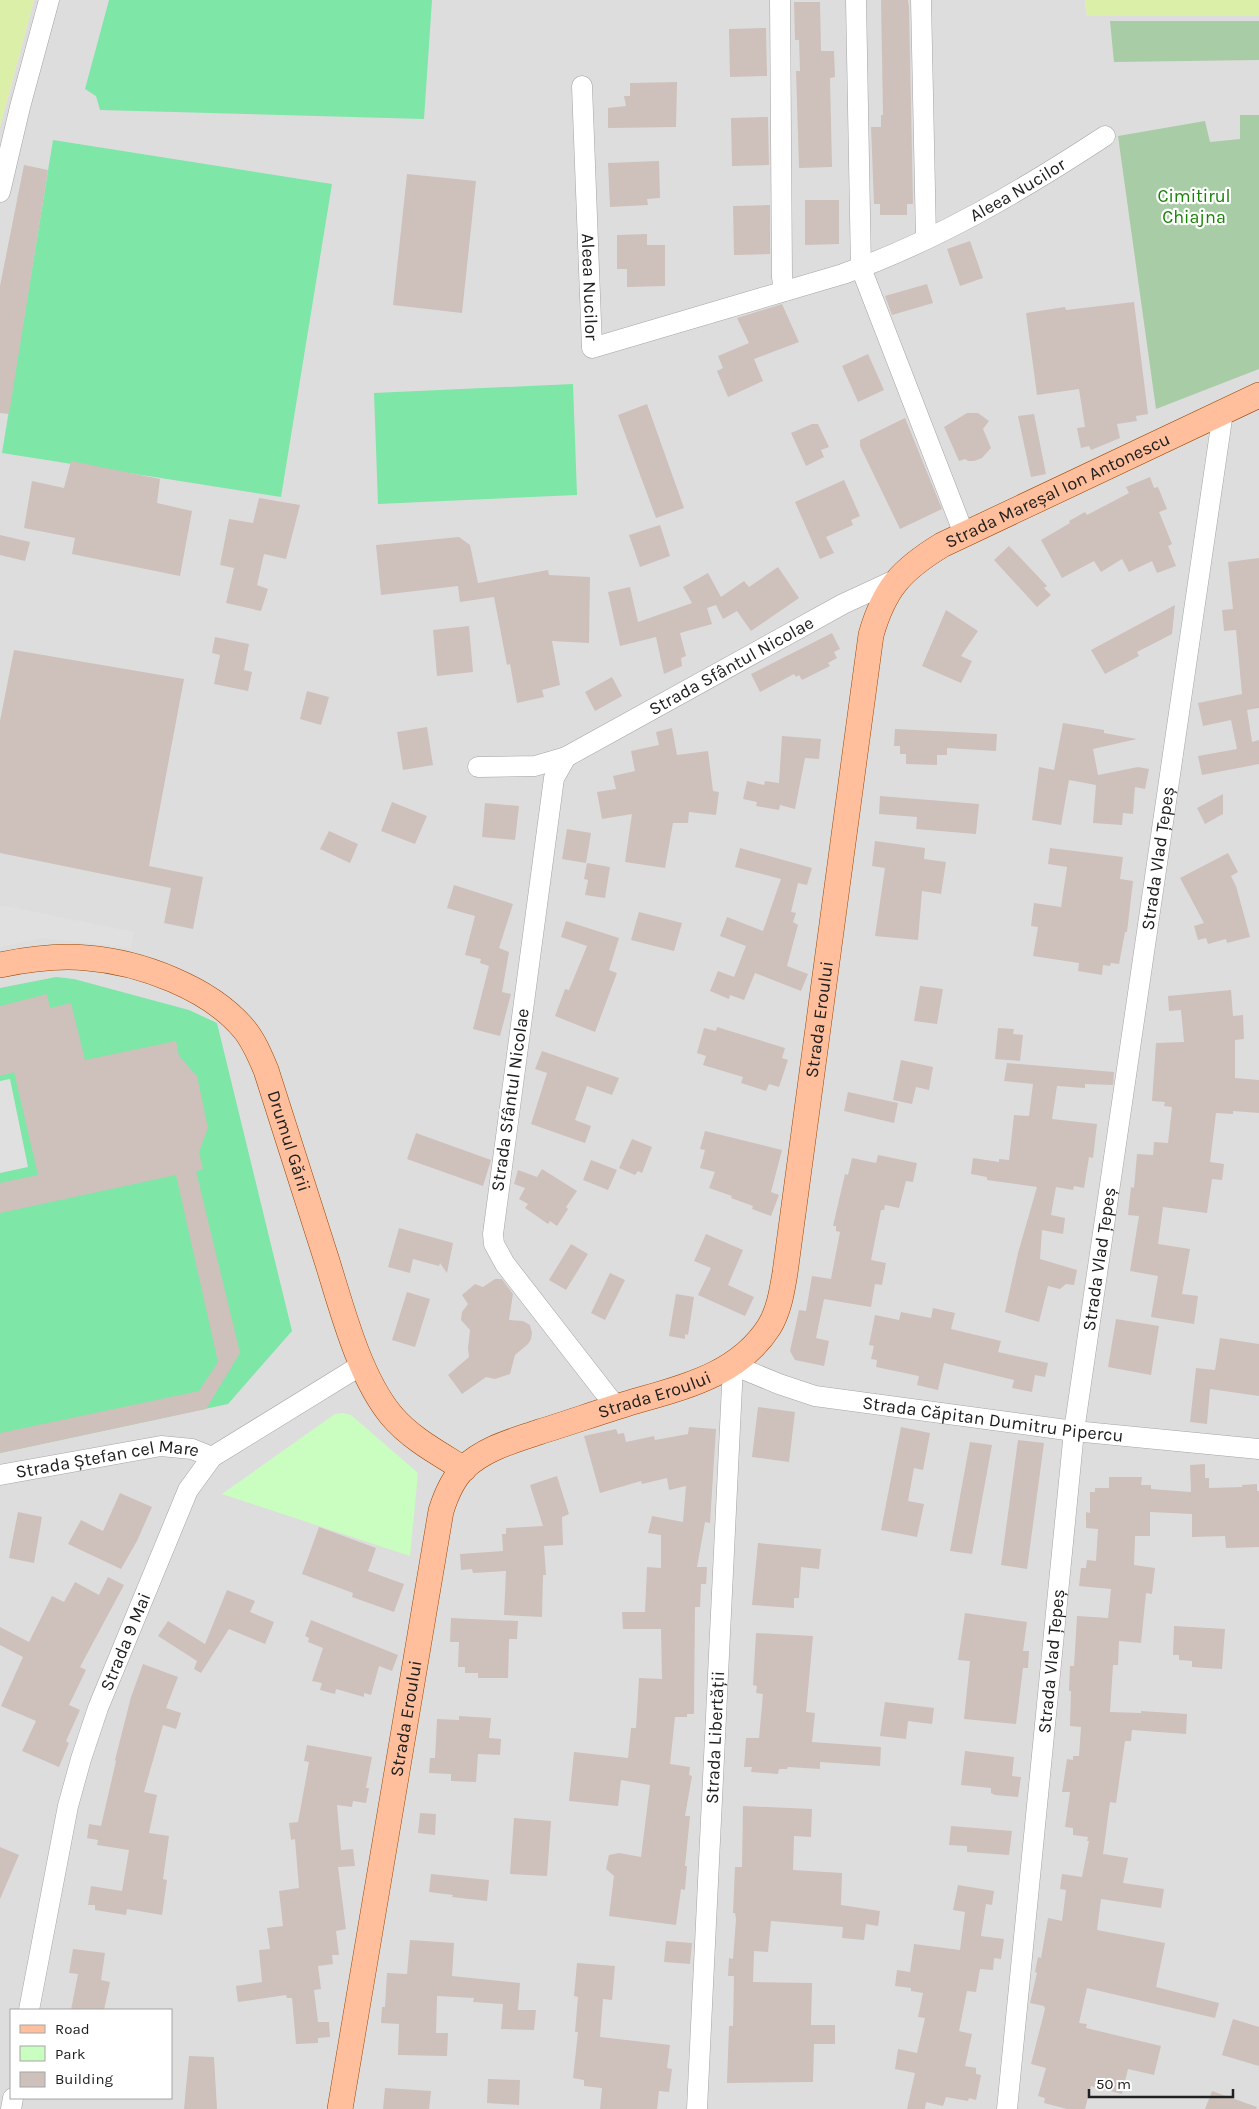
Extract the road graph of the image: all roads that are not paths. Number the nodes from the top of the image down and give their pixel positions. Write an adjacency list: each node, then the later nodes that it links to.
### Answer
1 (48, 0): 7 (street)
2 (780, 0): 10 (street)
3 (856, 0): 9 (street)
4 (921, 0): 8 (street)
5 (582, 86): 10 (street, Aleea Nucilor)
6 (1105, 136): 8 (street, Aleea Nucilor)
7 (0, 192)
8 (926, 238): 9 (street, Aleea Nucilor)
9 (860, 268): 10 (street, Aleea Nucilor); 13 (street)
10 (784, 291)
11 (1259, 395): 12 (main road, Strada Mareșal Ion Antonescu)
12 (1223, 412): 13 (main road, Strada Mareșal Ion Antonescu); 22 (street, Strada Vlad Țepeș)
13 (964, 534): 14 (main road, Strada Mareșal Ion Antonescu)
14 (897, 579): 15 (main road, Strada Mareșal Ion Antonescu); 16 (street, Strada Sfântul Nicolae)
15 (877, 613): 20 (main road, Strada Eroului)
16 (566, 757): 17 (street, Strada Sfântul Nicolae); 21 (street, Strada Sfântul Nicolae)
17 (478, 767)
18 (0, 965): 19 (main road, Drumul Gării)
19 (363, 1364): 24 (street, Strada 9 Mai); 25 (main road, Drumul Gării)
20 (734, 1365): 21 (main road, Strada Eroului); 22 (street, Strada Căpitan Dumitru Pipercu); 29 (street, Strada Libertății)
21 (616, 1407): 25 (main road, Strada Eroului)
22 (1074, 1431): 23 (street, Strada Căpitan Dumitru Pipercu); 30 (street, Strada Vlad Țepeș)
23 (1259, 1450)
24 (212, 1457): 26 (street, Strada Ștefan cel Mare); 27 (street, Strada 9 Mai)
25 (464, 1468): 28 (main road, Strada Eroului)
26 (0, 1475)
27 (30, 2009)
28 (340, 2109)
29 (697, 2109)
30 (1007, 2109)

